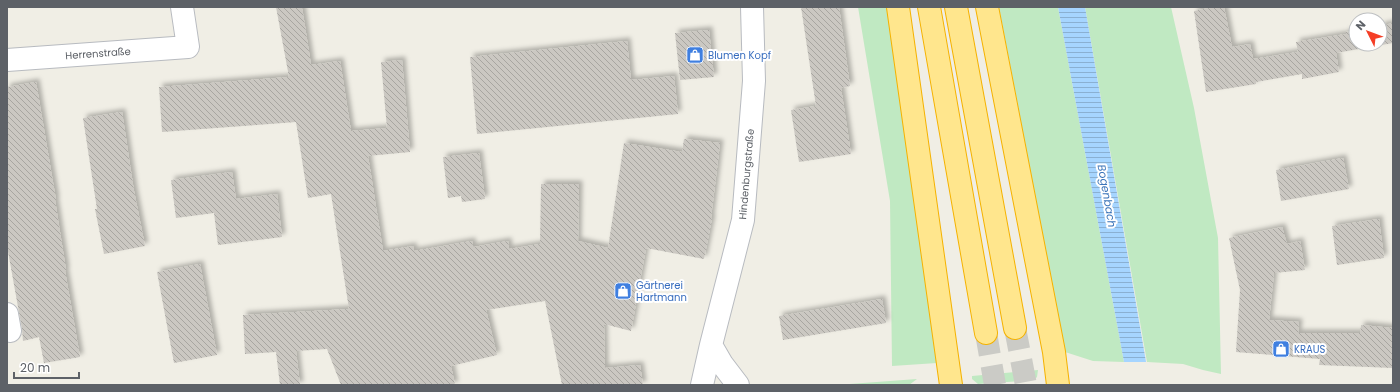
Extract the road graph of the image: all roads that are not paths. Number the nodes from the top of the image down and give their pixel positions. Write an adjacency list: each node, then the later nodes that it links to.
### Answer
1 (182, 7): 7 (street, Herrenstraße)
2 (752, 7): 10 (street, Hindenburgstraße)
3 (898, 7): 13 (highway)
4 (929, 7): 9 (highway)
5 (956, 7): 8 (highway)
6 (987, 7): 14 (highway)
7 (7, 60)
8 (1015, 328)
9 (986, 333)
10 (710, 345): 11 (street, Hindenburgstraße); 12 (street)
11 (702, 385)
12 (738, 385)
13 (951, 385)
14 (1058, 385)

